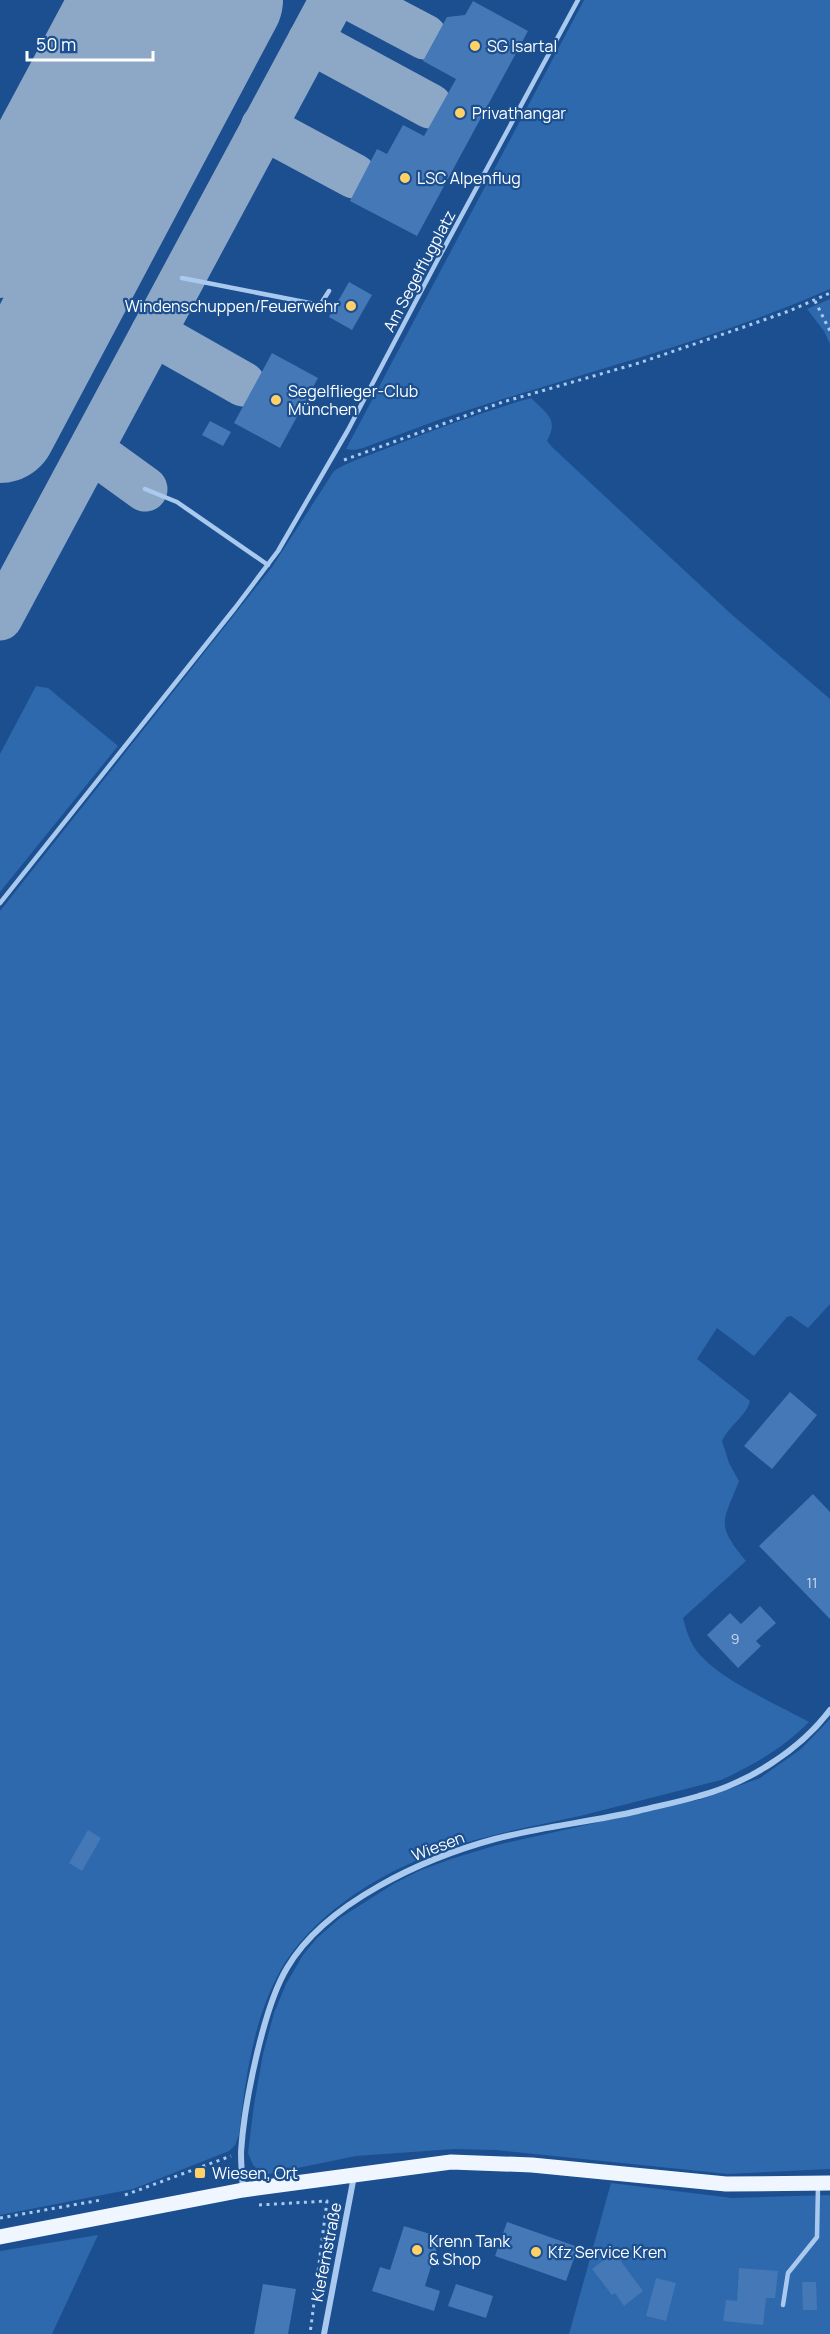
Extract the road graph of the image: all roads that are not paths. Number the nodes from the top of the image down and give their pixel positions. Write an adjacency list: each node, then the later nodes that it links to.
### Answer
1 (578, 0): 5 (lane, Am Segelflugplatz)
2 (182, 278): 3 (lane)
3 (329, 291)
4 (145, 489): 5 (lane)
5 (268, 565): 6 (lane, Am Segelflugplatz)
6 (0, 903)
7 (830, 1710): 10 (street, Wiesen)
8 (354, 2176): 9 (main road); 10 (main road); 13 (street, Kiefernstraße)
9 (824, 2183): 12 (lane)
10 (243, 2190): 11 (main road)
11 (0, 2237)
12 (783, 2305)
13 (324, 2334)

